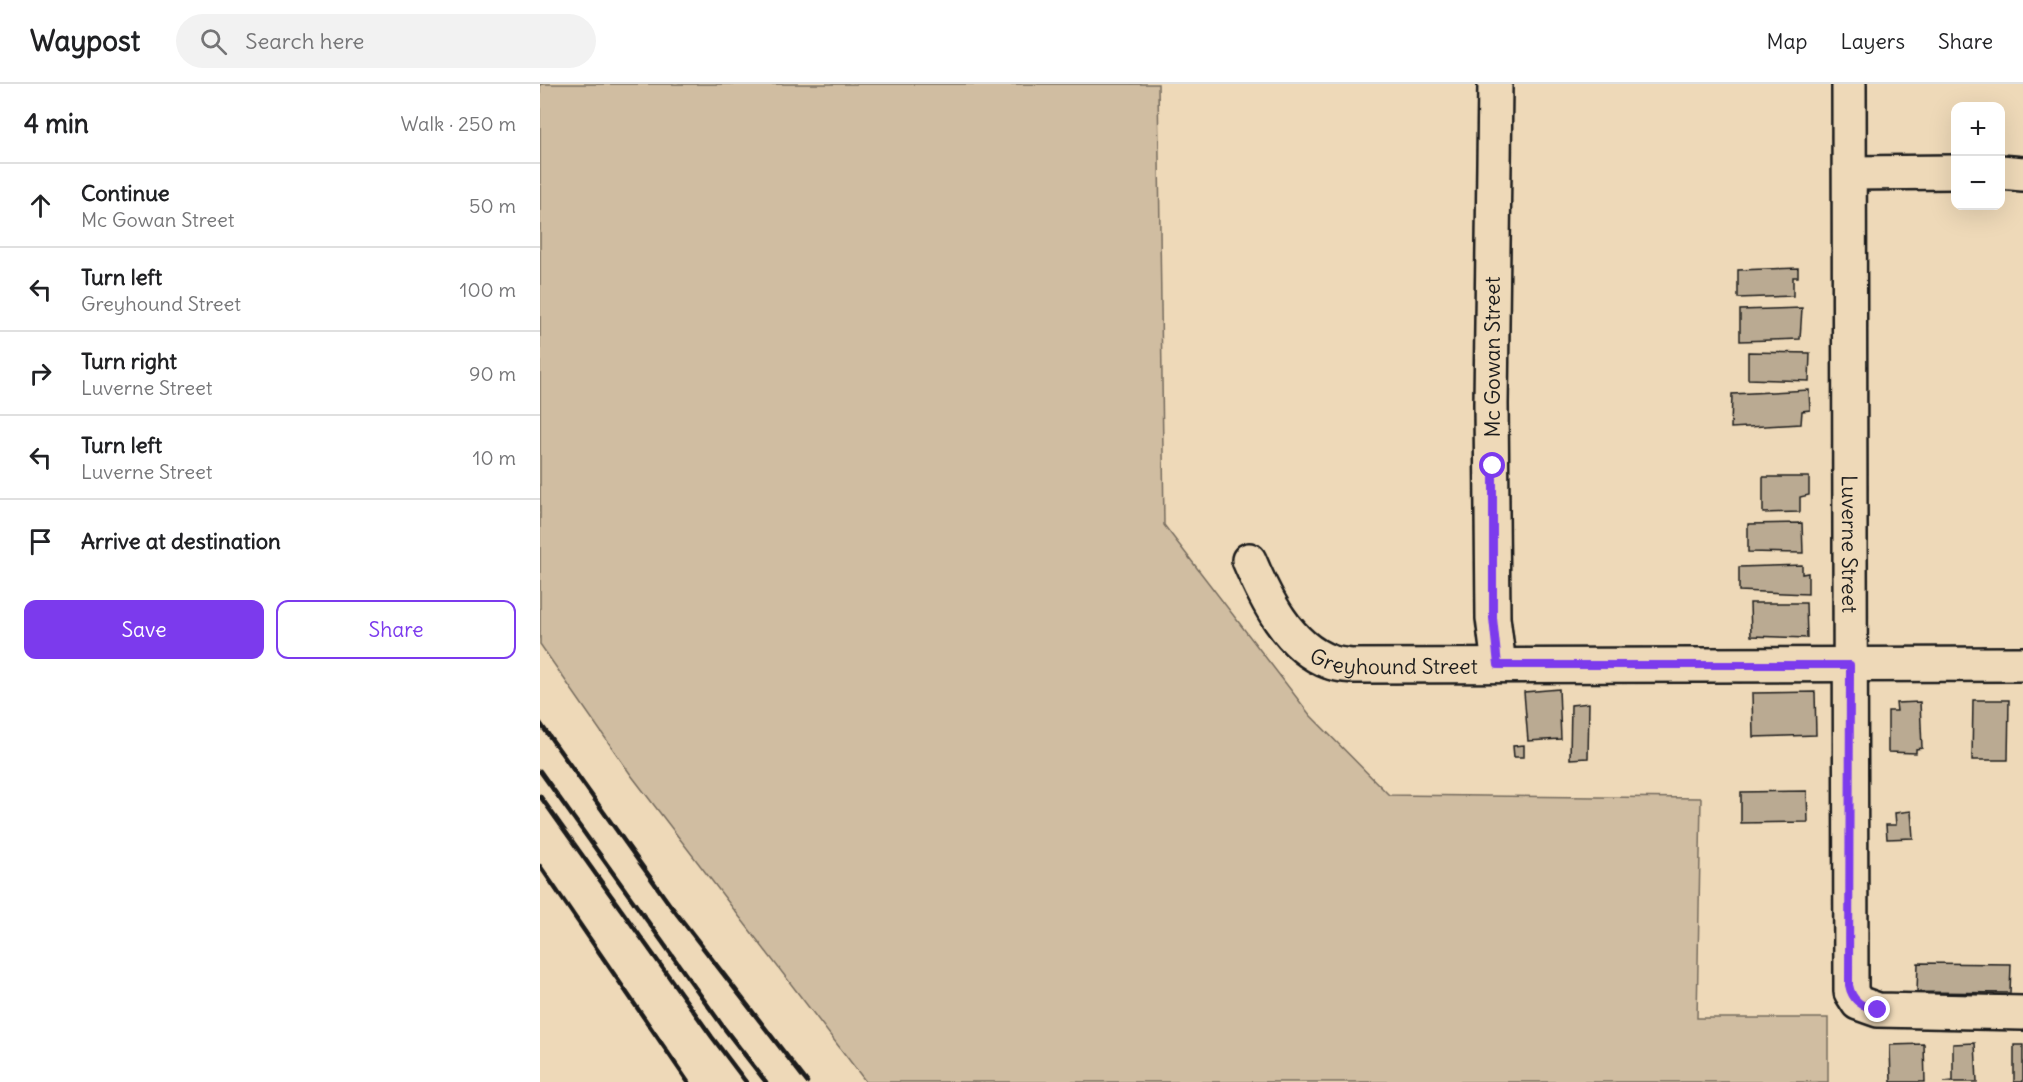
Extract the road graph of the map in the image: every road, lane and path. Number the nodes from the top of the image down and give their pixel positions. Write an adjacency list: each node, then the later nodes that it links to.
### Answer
1 (1495, 84): 9 (street, Mc Gowan Street)
2 (1849, 84): 5 (street, Luverne Street)
3 (1951, 172): 5 (street)
4 (2005, 172): 6 (street)
5 (1850, 173): 10 (street, Luverne Street)
6 (2023, 174)
7 (1249, 560): 9 (street, Greyhound Street)
8 (2023, 664): 10 (street, Greyhound Street)
9 (1498, 665): 10 (street, Greyhound Street)
10 (1850, 665): 11 (street, Luverne Street)
11 (2023, 1013)

